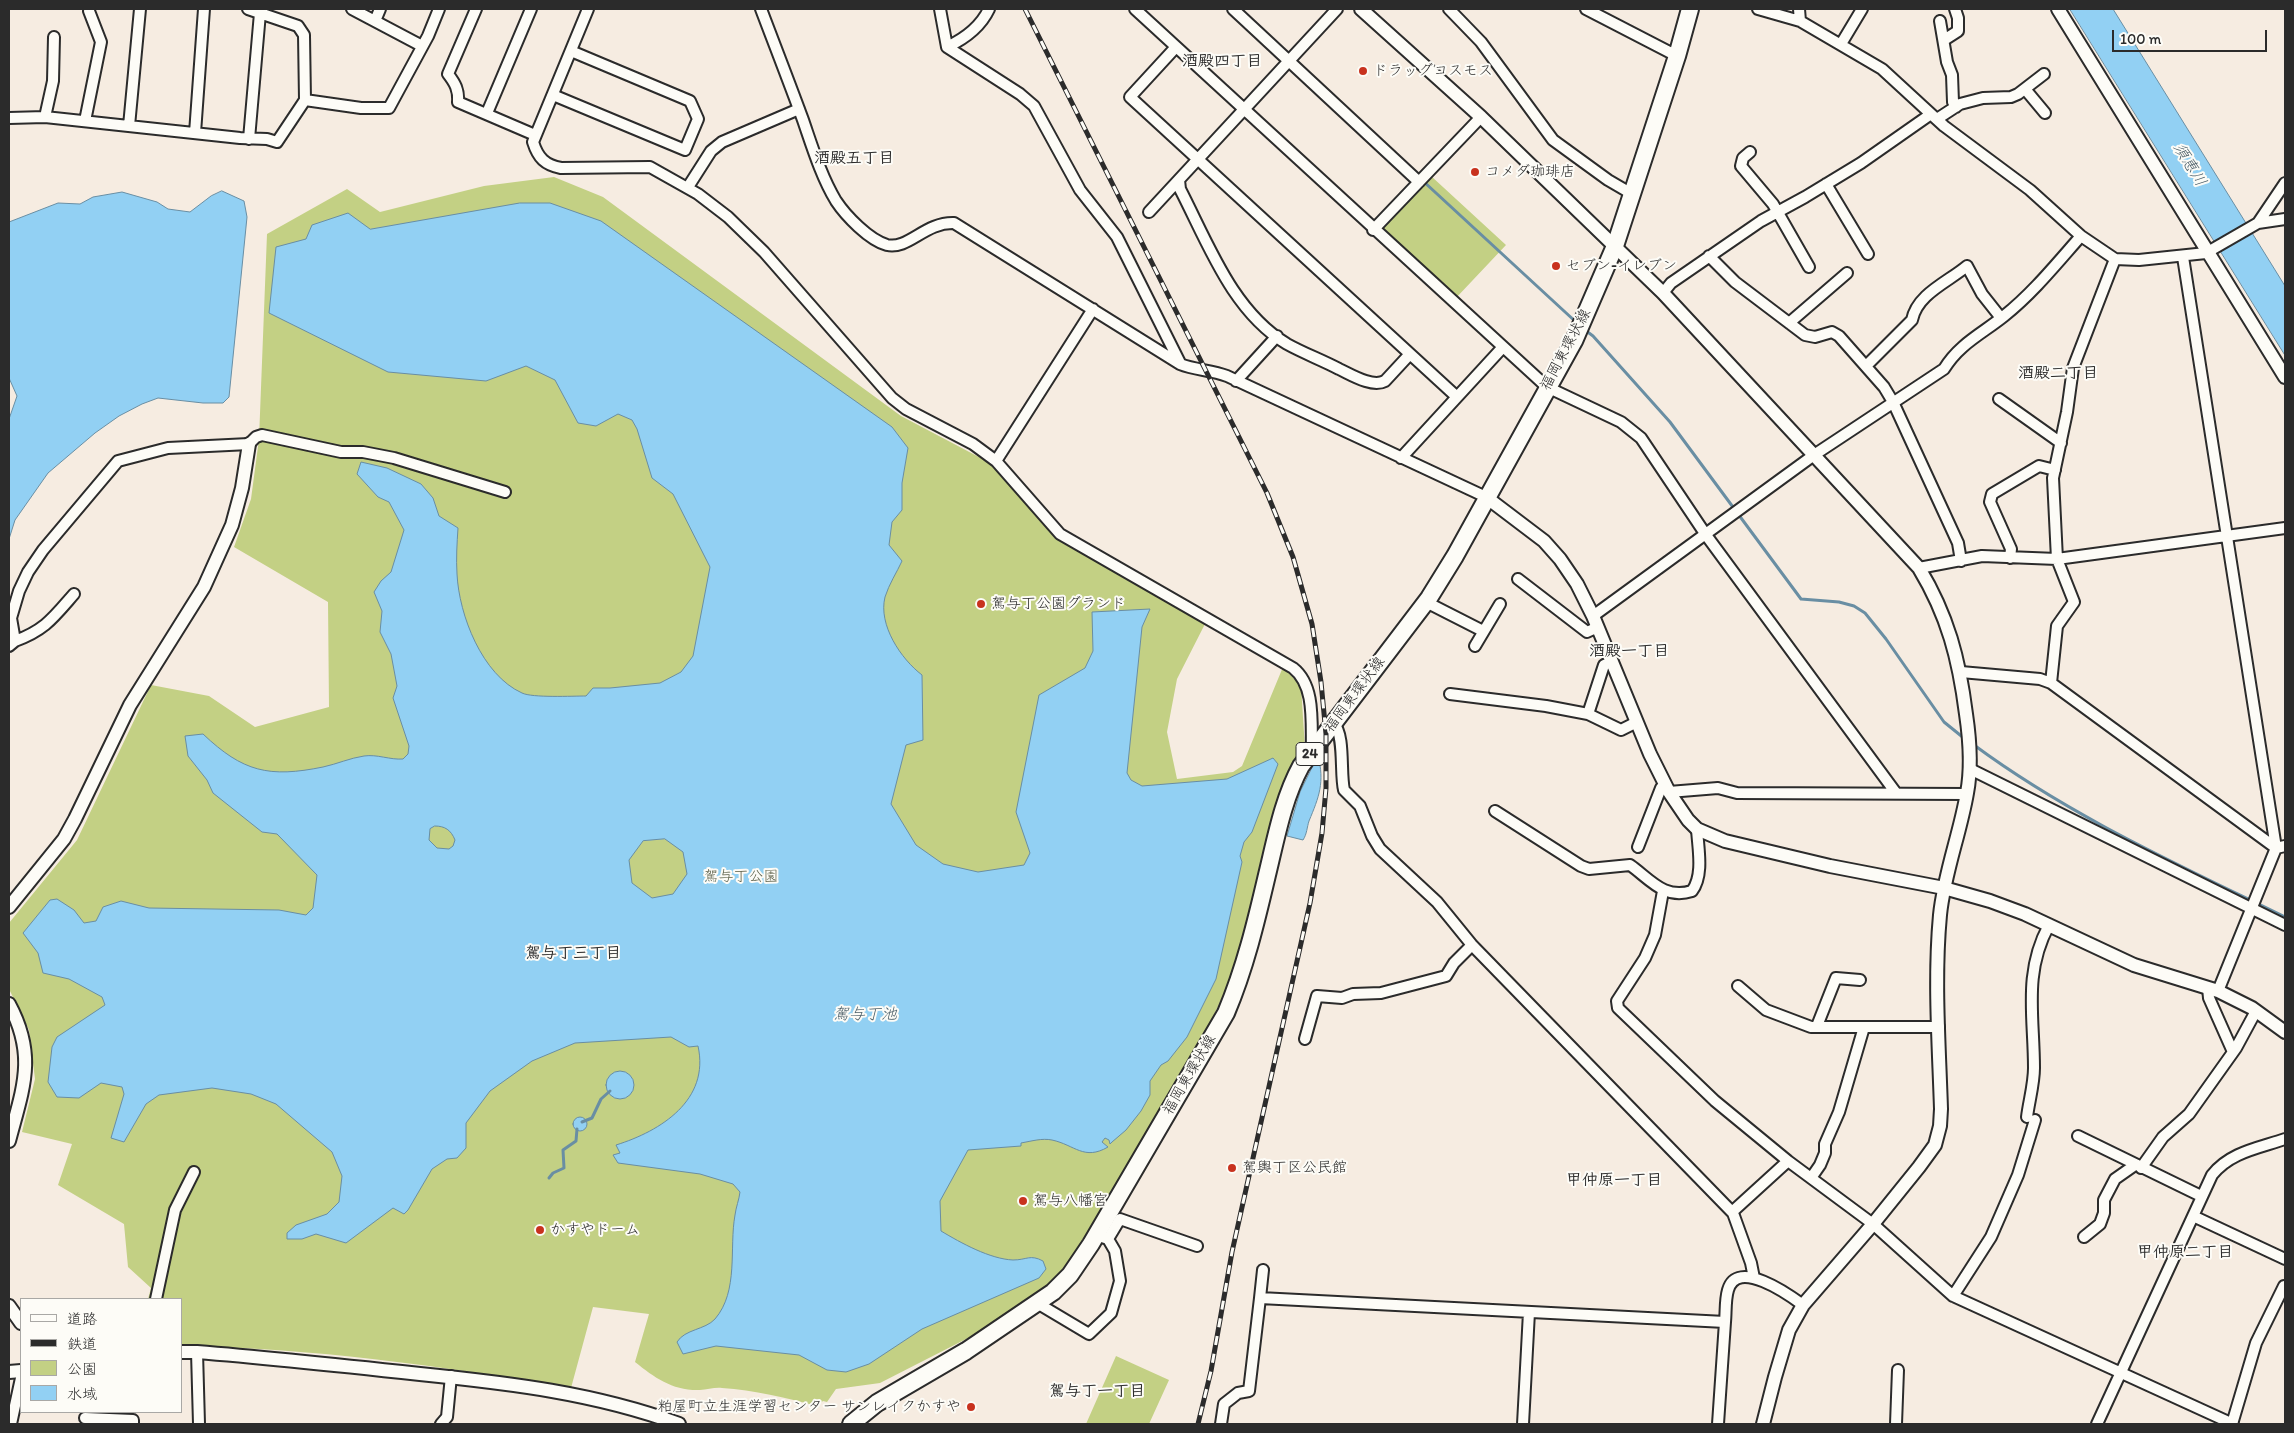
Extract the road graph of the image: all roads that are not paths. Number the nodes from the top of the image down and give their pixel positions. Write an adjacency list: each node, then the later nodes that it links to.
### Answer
1 (140, 9): 53 (street)
2 (204, 9): 54 (street)
3 (248, 9): 26 (street)
4 (352, 9): 27 (street)
5 (380, 9): 27 (street)
6 (439, 9): 33 (street)
7 (476, 9): 47 (street)
8 (531, 9): 47 (street)
9 (588, 9): 36 (street)
10 (761, 9): 44 (street)
11 (940, 9): 34 (street)
12 (989, 9): 34 (street)
13 (1134, 9): 35 (street)
14 (1233, 9): 38 (street)
15 (1337, 9): 38 (street)
16 (1361, 9): 50 (street)
17 (1450, 9): 64 (street)
18 (1586, 9): 37 (street)
19 (1690, 9): 37 (main road, 福岡東環状線 / 24)
20 (1758, 9): 28 (street)
21 (1799, 9): 28 (street)
22 (1862, 9): 32 (street)
23 (1955, 9): 31 (street)
24 (2058, 9): 72 (street)
25 (89, 11): 52 (street)
26 (260, 13): 42 (street); 56 (street)
27 (375, 21): 33 (street)
28 (1800, 21): 32 (street)
29 (1940, 21): 31 (street)
30 (54, 37): 49 (street)
31 (1944, 40): 43 (street)
32 (1841, 44): 48 (street)
33 (422, 46): 42 (street)
34 (947, 47): 86 (street)
35 (1176, 47): 45 (street); 58 (street)
36 (571, 51): 41 (street); 41 (street)
37 (1677, 56): 64 (main road, 福岡東環状線 / 24)
38 (1289, 60): 45 (street); 60 (street)
39 (2044, 74): 40 (street)
40 (2025, 89): 43 (street); 46 (street)
41 (553, 95): 55 (street)
42 (305, 100): 56 (street)
43 (1956, 107): 48 (street)
44 (799, 109): 63 (street); 80 (street)
45 (1244, 110): 58 (street); 69 (street)
46 (2045, 113)
47 (486, 114): 55 (street)
48 (1934, 116): 62 (street); 70 (street)
49 (45, 117): 51 (street); 52 (street)
50 (1481, 117): 60 (street); 71 (street)
51 (9, 118)
52 (85, 122): 53 (street)
53 (129, 126): 54 (street)
54 (194, 133): 56 (street)
55 (535, 135): 63 (street)
56 (249, 139)
57 (1750, 152): 66 (street)
58 (1198, 160): 59 (street); 85 (street)
59 (1179, 180): 65 (street); 83 (street)
60 (1419, 182): 69 (street)
61 (2285, 183): 68 (street)
62 (1826, 184): 66 (street); 73 (street)
63 (688, 187): 98 (street)
64 (1632, 194): 71 (main road, 福岡東環状線 / 24)
65 (1149, 212)
66 (1777, 212): 74 (street); 77 (street)
67 (2285, 219): 68 (street)
68 (2254, 225): 72 (street)
69 (1374, 230): 84 (street)
70 (2081, 236): 76 (street); 81 (street)
71 (1615, 246): 79 (street); 90 (main road, 福岡東環状線 / 24)
72 (2211, 251): 75 (street); 88 (street)
73 (1868, 254)
74 (1709, 256): 79 (street); 82 (street)
75 (2183, 257): 76 (street); 104 (street)
76 (2115, 259): 94 (street)
77 (1809, 267)
78 (1846, 273): 82 (street)
79 (1663, 293): 96 (street)
80 (1093, 309): 86 (street); 98 (street)
81 (2002, 318): 87 (street); 93 (street)
82 (1789, 323): 87 (street)
83 (1277, 336): 85 (street); 89 (street)
84 (1503, 347): 90 (street); 91 (street)
85 (1410, 354): 91 (street)
86 (1180, 364): 89 (street)
87 (1866, 366): 93 (street)
88 (2285, 378)
89 (1236, 381): 97 (street)
90 (1547, 387): 101 (main road, 福岡東環状線 / 24); 103 (street)
91 (1457, 397): 97 (street)
92 (1999, 399): 94 (street)
93 (1893, 402): 96 (street); 107 (street)
94 (2061, 443): 99 (street)
95 (249, 444): 100 (street); 115 (street); 135 (street)
96 (1814, 454): 103 (street); 108 (street)
97 (1402, 458): 101 (street)
98 (996, 461): 124 (street)
99 (2055, 470): 105 (street); 106 (street)
100 (505, 492)
101 (1486, 497): 111 (main road, 福岡東環状線 / 24); 113 (street)
102 (2285, 528): 104 (street)
103 (1706, 535): 113 (street); 127 (street)
104 (2228, 536): 106 (street); 132 (street)
105 (2010, 558): 106 (street); 107 (street)
106 (2057, 559): 119 (street)
107 (1961, 561): 108 (street)
108 (1919, 568): 118 (street)
109 (1518, 580): 113 (street)
110 (74, 594): 115 (street)
111 (1426, 602): 114 (street); 123 (main road, 福岡東環状線 / 24)
112 (1500, 604): 114 (street)
113 (1596, 622): 117 (street)
114 (1483, 631): 116 (street)
115 (12, 644)
116 (1475, 646)
117 (1612, 662): 121 (street); 122 (street)
118 (1961, 672): 119 (street); 125 (street)
119 (2051, 683): 132 (street)
120 (1450, 694): 121 (street)
121 (1588, 714): 122 (street)
122 (1636, 722): 126 (street)
123 (1334, 724): 124 (main road, 福岡東環状線 / 24); 139 (street)
124 (1312, 752): 162 (main road, 福岡東環状線 / 24)
125 (1970, 769): 128 (street); 136 (street)
126 (1667, 789): 127 (street); 130 (street); 131 (street)
127 (1896, 793): 128 (street)
128 (1967, 794): 133 (street)
129 (1495, 811): 134 (street)
130 (1697, 828): 133 (street); 134 (street)
131 (1638, 847)
132 (2281, 847): 136 (street)
133 (1944, 888): 137 (street); 147 (street)
134 (1663, 891): 154 (street)
135 (9, 907)
136 (2252, 909): 138 (street); 142 (street)
137 (2049, 925): 142 (street); 169 (street)
138 (2285, 925)
139 (1472, 944): 149 (street); 159 (street)
140 (1860, 980): 145 (street)
141 (1738, 986): 145 (street)
142 (2213, 989): 144 (street); 150 (street)
143 (9, 1004): 153 (street)
144 (2256, 1011): 148 (street); 150 (street)
145 (1817, 1026): 146 (street)
146 (1864, 1027): 147 (street); 157 (street)
147 (1939, 1027): 161 (street)
148 (2285, 1032)
149 (1305, 1039)
150 (2233, 1052): 155 (street)
151 (2078, 1136): 155 (street)
152 (2285, 1139): 158 (street)
153 (9, 1141)
154 (1788, 1161): 157 (street); 159 (street)
155 (2138, 1166): 158 (street); 163 (street)
156 (194, 1172): 170 (street)
157 (1811, 1178): 161 (street)
158 (2201, 1196): 160 (street)
159 (1732, 1212): 167 (street)
160 (2193, 1216): 165 (street); 181 (street)
161 (1873, 1224): 169 (street); 173 (street)
162 (1102, 1237): 164 (street); 172 (main road, 福岡東環状線 / 24); 172 (street)
163 (2084, 1238)
164 (1196, 1246)
165 (2285, 1259)
166 (1263, 1270): 171 (street)
167 (1754, 1278): 173 (street); 177 (street)
168 (2285, 1285): 197 (street)
169 (1953, 1296): 181 (street)
170 (156, 1298)
171 (1260, 1298): 175 (street); 191 (street)
172 (1037, 1303): 190 (main road, 福岡東環状線 / 24)
173 (1803, 1305): 194 (street)
174 (9, 1306): 176 (street)
175 (1529, 1312): 177 (street); 192 (street)
176 (20, 1321)
177 (1725, 1322): 193 (street)
178 (182, 1352): 179 (street)
179 (197, 1352): 182 (street); 187 (street)
180 (1898, 1370): 195 (street)
181 (2120, 1373): 196 (street); 197 (street)
182 (452, 1376): 188 (street); 189 (street)
183 (20, 1383): 185 (street)
184 (85, 1418): 186 (street)
185 (11, 1424)
186 (133, 1424)
187 (199, 1424)
188 (441, 1424)
189 (679, 1424)
190 (851, 1424)
191 (1221, 1424)
192 (1523, 1424)
193 (1718, 1424)
194 (1763, 1424)
195 (1896, 1424)
196 (2097, 1424)
197 (2233, 1424)

